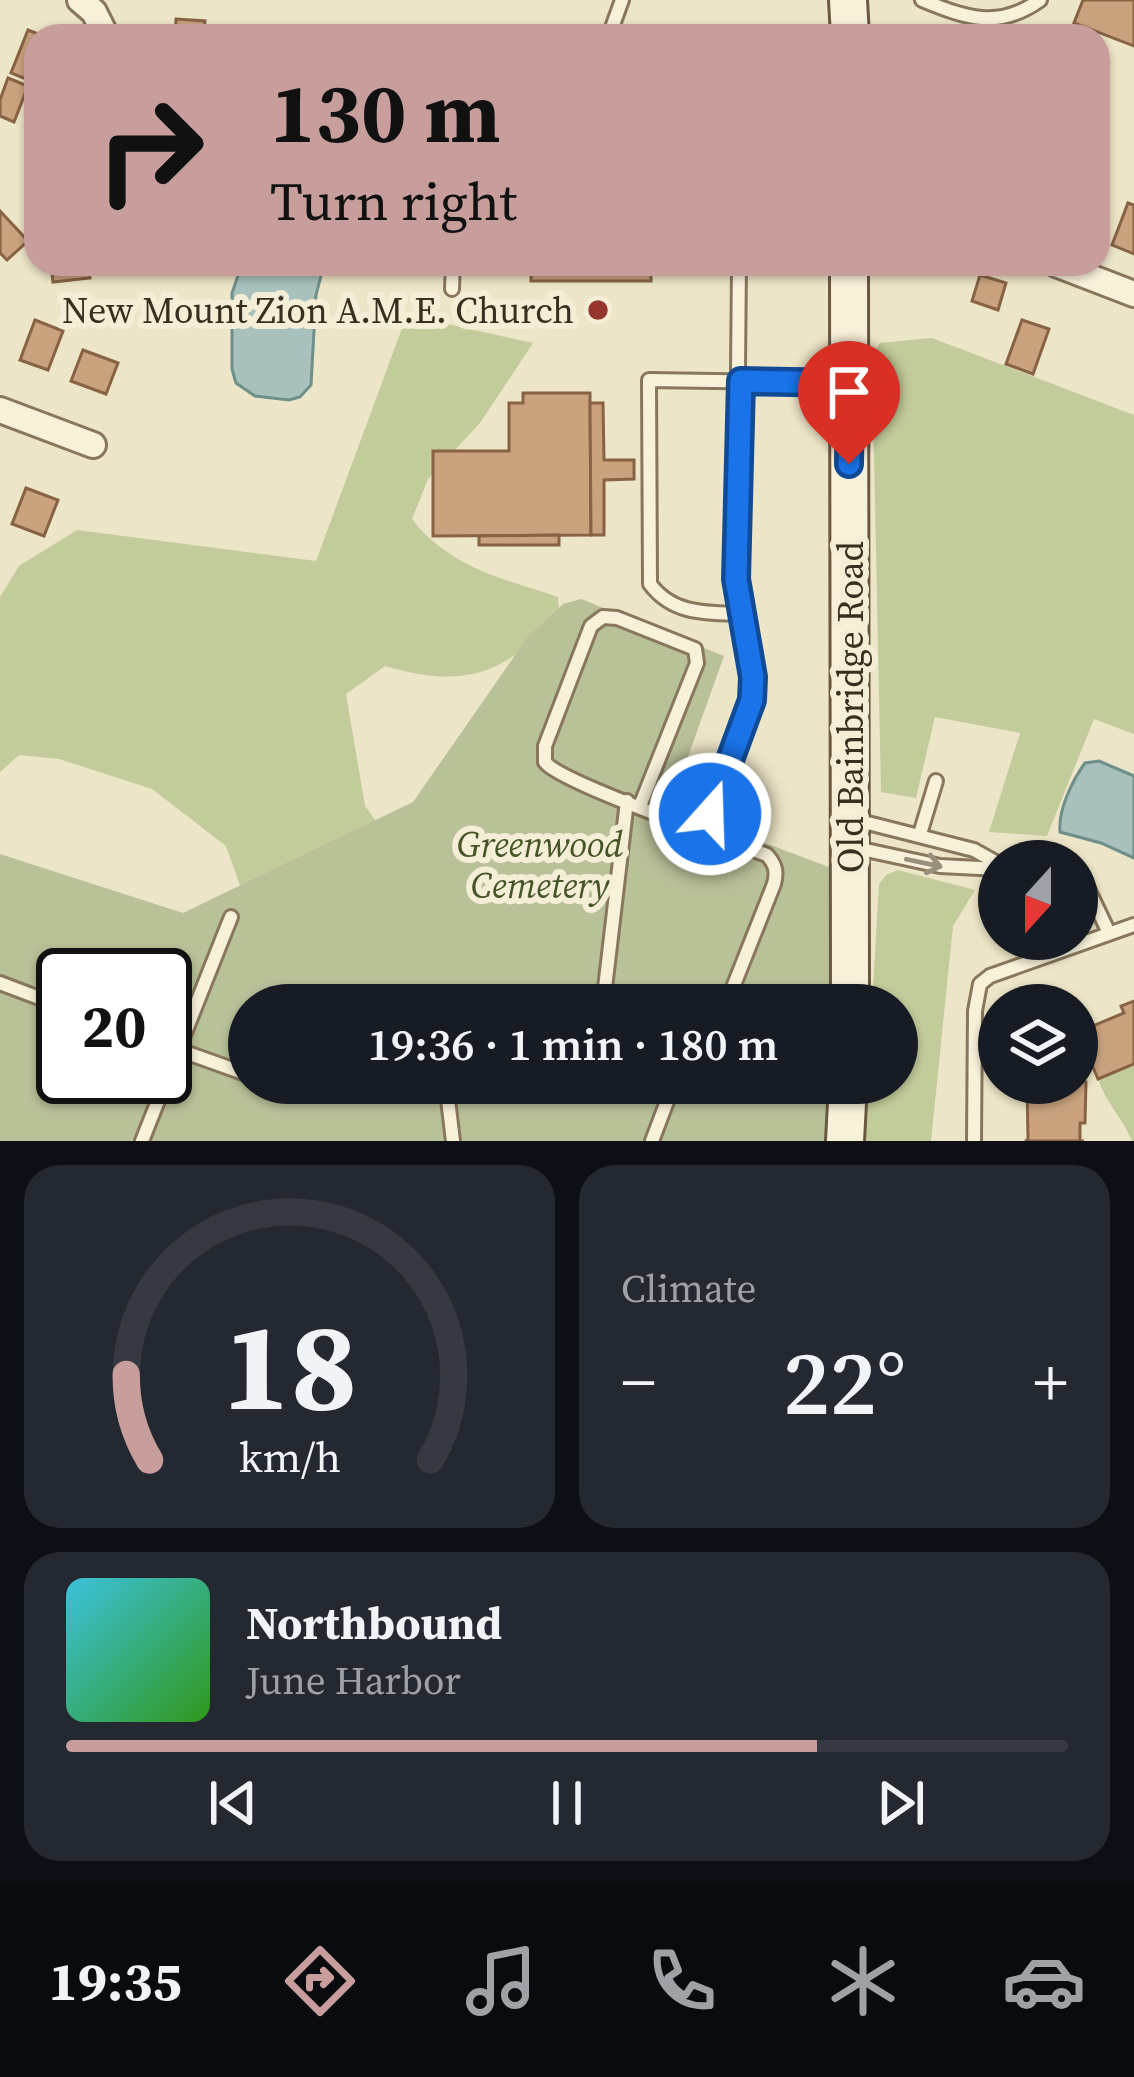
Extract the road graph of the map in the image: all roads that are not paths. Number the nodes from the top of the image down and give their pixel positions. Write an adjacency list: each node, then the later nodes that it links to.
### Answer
1 (1040, 0): 2 (lane)
2 (926, 1)
3 (452, 276): 7 (lane)
4 (739, 276): 9 (lane)
5 (849, 276): 10 (main road, Old Bainbridge Road)
6 (1087, 276): 8 (street)
7 (452, 289)
8 (1134, 294)
9 (741, 381): 10 (lane); 13 (lane); 13 (lane)
10 (850, 383): 17 (main road, Old Bainbridge Road)
11 (0, 410): 12 (street)
12 (93, 445)
13 (742, 614): 16 (lane)
14 (936, 781): 18 (lane)
15 (634, 804): 15 (lane); 26 (lane); 27 (lane)
16 (710, 814)
17 (851, 833): 18 (lane); 20 (lane, one-way to 20); 28 (main road, Old Bainbridge Road)
18 (920, 833): 19 (lane)
19 (978, 853)
20 (978, 866)
21 (1098, 910): 24 (lane)
22 (231, 917): 30 (lane)
23 (1134, 925): 24 (lane)
24 (1109, 933): 41 (lane)
25 (0, 983): 29 (lane)
26 (606, 984)
27 (734, 984)
28 (850, 984)
29 (36, 997)
30 (192, 1004)
31 (192, 1055): 32 (lane)
32 (228, 1068)
33 (154, 1104): 37 (lane)
34 (449, 1104): 38 (lane)
35 (666, 1104): 39 (lane)
36 (839, 1104): 40 (main road)
37 (142, 1141)
38 (453, 1141)
39 (652, 1141)
40 (845, 1141)
41 (974, 1141)

